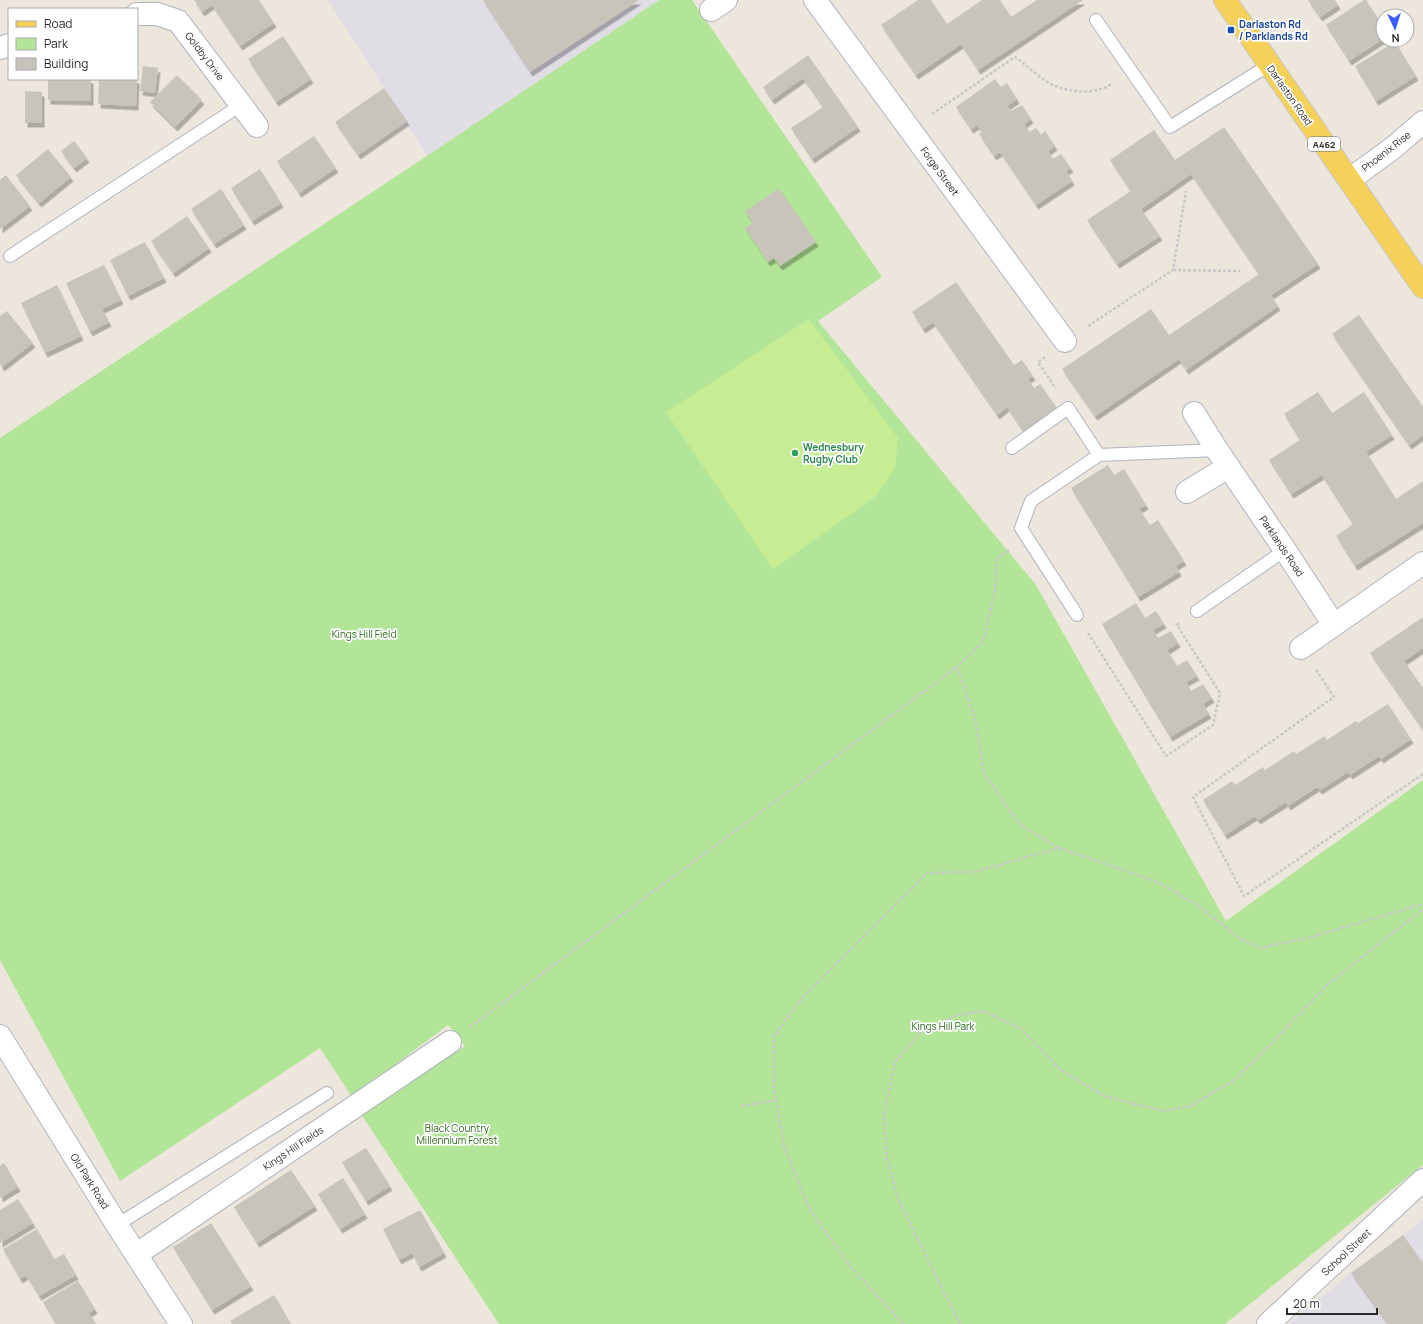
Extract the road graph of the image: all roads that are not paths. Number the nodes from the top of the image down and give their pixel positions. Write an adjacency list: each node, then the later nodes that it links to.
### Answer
1 (815, 0): 12 (street, Forge Street)
2 (1225, 0): 5 (main road, Darlaston Road / A462)
3 (138, 14): 6 (street, Goldby Drive)
4 (1096, 20): 5 (lane)
5 (1269, 65): 9 (main road, Darlaston Road / A462)
6 (241, 104): 8 (street, Goldby Drive); 10 (lane)
7 (1423, 122): 9 (street, Phoenix Rise)
8 (257, 126)
9 (1349, 180): 11 (main road, Darlaston Road / A462)
10 (10, 256)
11 (1423, 287)
12 (1065, 341)
13 (1194, 413): 16 (street, Parklands Road)
14 (1012, 448): 15 (lane)
15 (1099, 455): 16 (lane); 21 (lane)
16 (1222, 459): 17 (street); 18 (street, Parklands Road)
17 (1187, 492)
18 (1285, 550): 20 (lane); 22 (street, Parklands Road)
19 (1423, 563): 22 (street)
20 (1197, 611)
21 (1077, 616)
22 (1334, 625): 23 (street)
23 (1301, 648)
24 (0, 1036): 28 (street, Old Park Road)
25 (450, 1042): 29 (street, Kings Hill Fields)
26 (327, 1093): 28 (lane)
27 (1423, 1180): 31 (street, School Street)
28 (117, 1225): 29 (street, Old Park Road)
29 (136, 1254): 30 (street, Old Park Road)
30 (181, 1324)
31 (1268, 1324)

